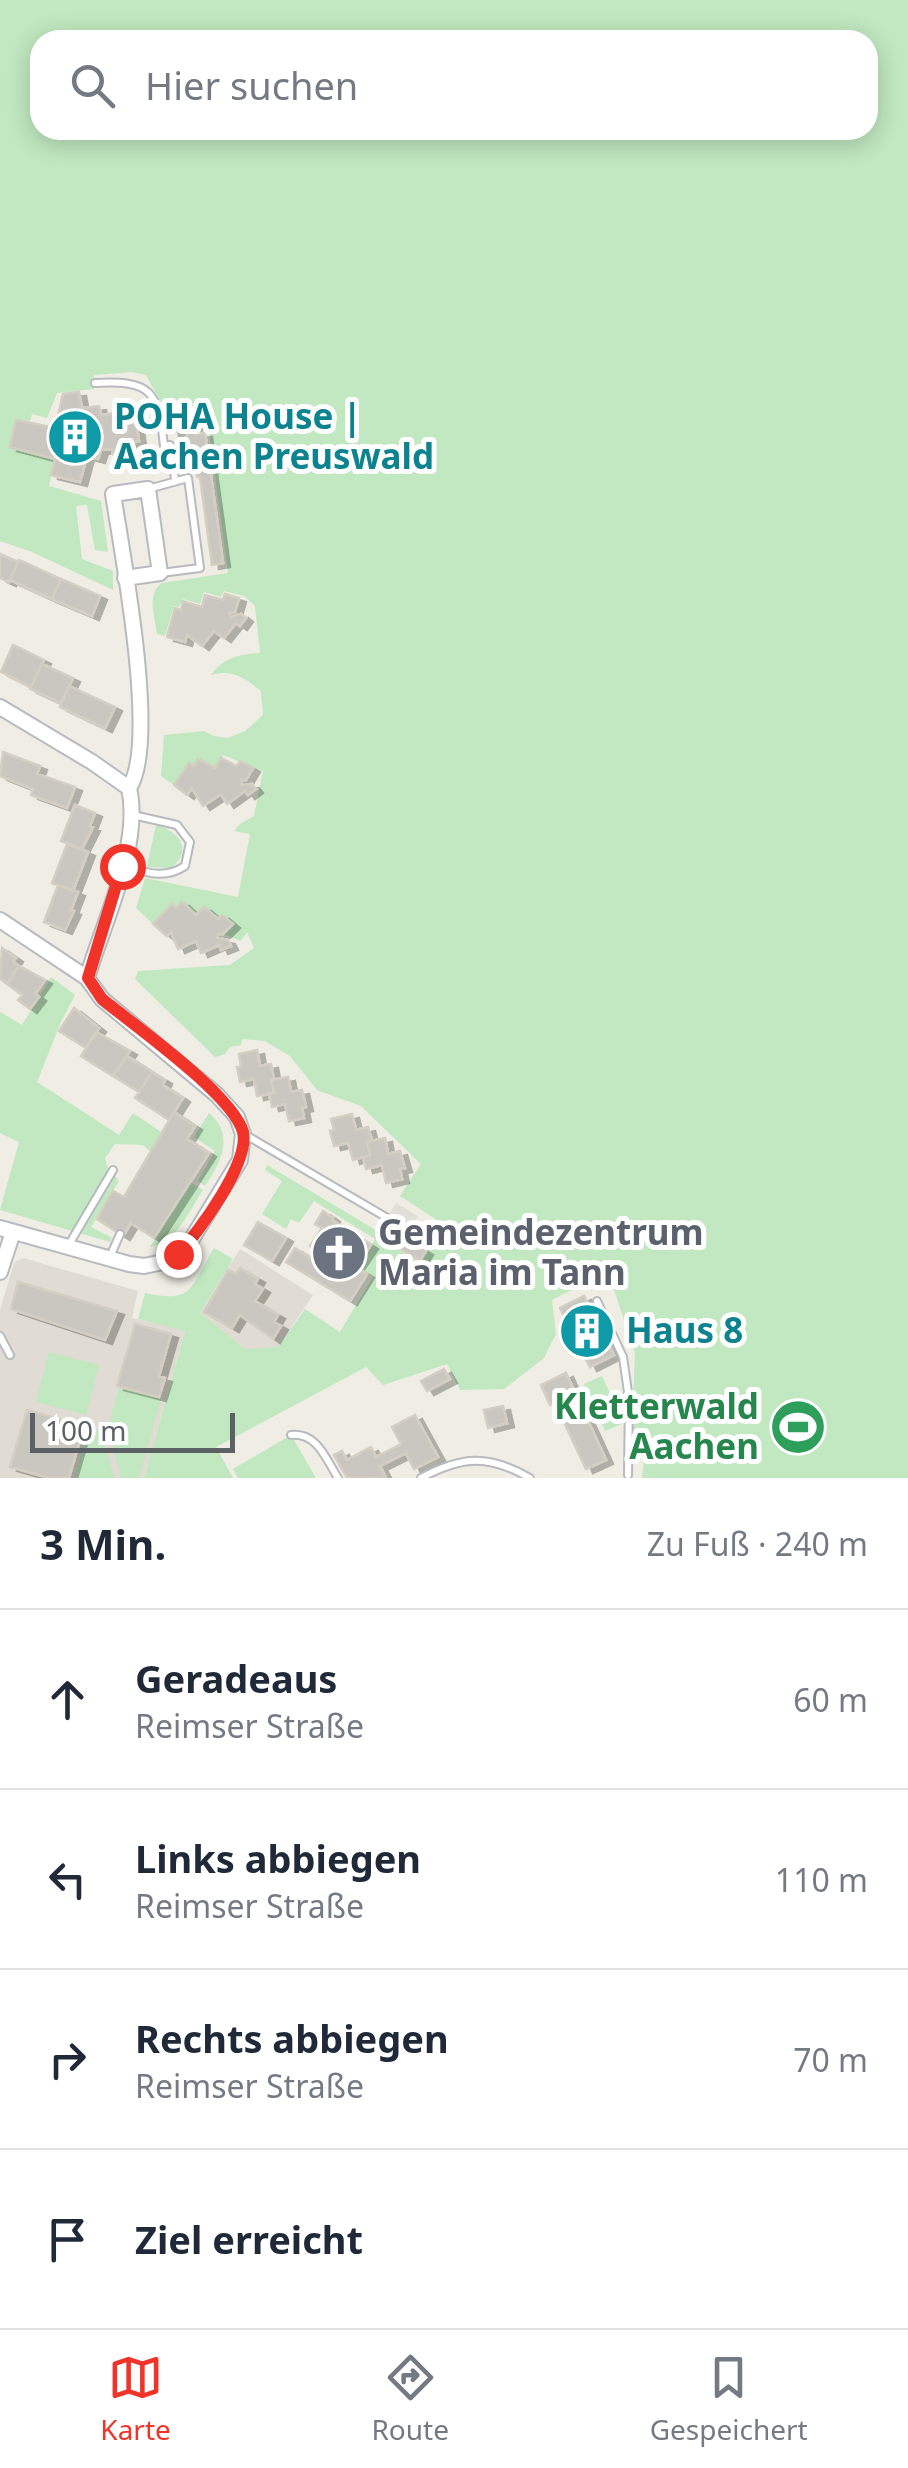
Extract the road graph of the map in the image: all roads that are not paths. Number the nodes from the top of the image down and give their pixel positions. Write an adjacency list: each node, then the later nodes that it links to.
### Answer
1 (95, 383): 2 (lane)
2 (175, 480): 3 (lane); 4 (lane)
3 (148, 489): 4 (street); 5 (street)
4 (160, 574): 5 (street)
5 (125, 578): 7 (street)
6 (0, 707): 7 (street)
7 (129, 788): 8 (street)
8 (132, 815): 9 (street); 9 (lane)
9 (122, 866): 11 (street)
10 (0, 920): 11 (street)
11 (88, 978): 12 (street)
12 (243, 1134): 16 (lane); 18 (street)
13 (113, 1170): 17 (lane)
14 (6, 1230): 17 (street); 19 (street)
15 (120, 1234): 18 (lane)
16 (430, 1243)
17 (67, 1248): 18 (street)
18 (109, 1260)
19 (0, 1272)
20 (597, 1301): 24 (lane)
21 (0, 1336): 22 (lane)
22 (10, 1356)
23 (291, 1434): 25 (lane)
24 (627, 1477)
25 (338, 1478)
26 (420, 1478): 27 (lane)
27 (530, 1478)

